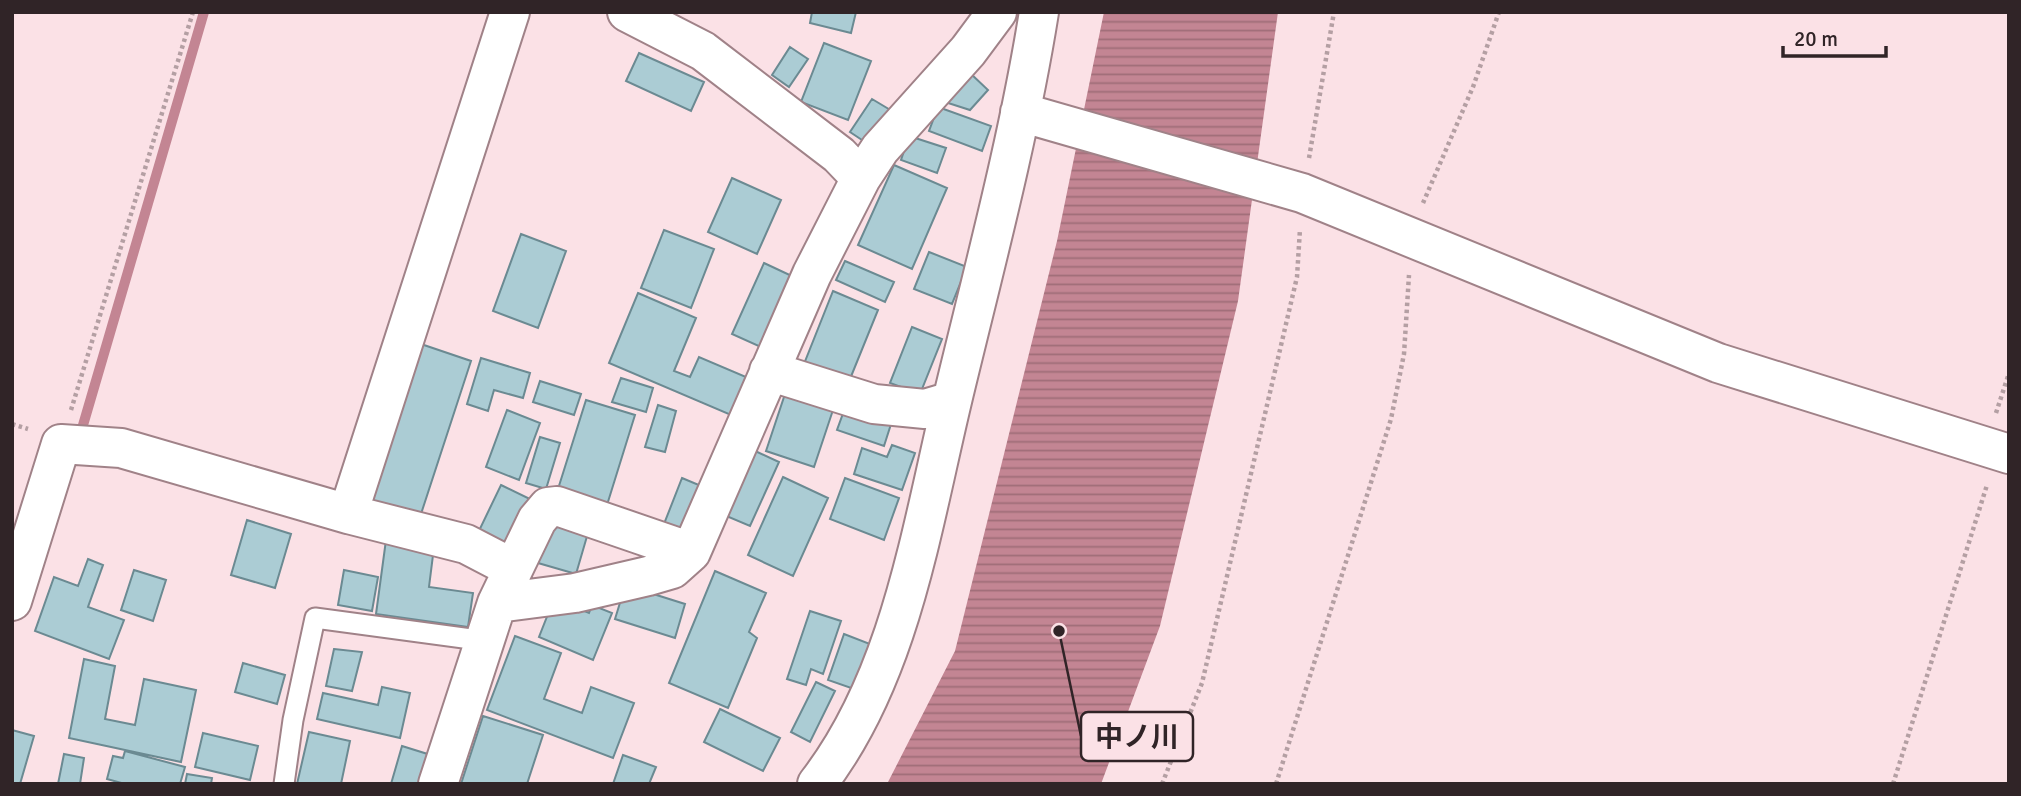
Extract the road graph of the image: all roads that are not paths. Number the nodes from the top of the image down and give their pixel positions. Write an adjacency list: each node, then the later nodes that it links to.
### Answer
1 (510, 12): 10 (street)
2 (627, 12): 6 (street)
3 (997, 12): 6 (street)
4 (1040, 12): 5 (street)
5 (1020, 112): 8 (street); 9 (street)
6 (860, 178): 7 (street)
7 (769, 371): 8 (street); 11 (street)
8 (952, 401): 18 (street)
9 (2003, 452)
10 (348, 514): 12 (street); 13 (street)
11 (691, 552): 12 (street); 14 (street)
12 (512, 568): 14 (street)
13 (12, 601)
14 (498, 603): 15 (street)
15 (486, 641): 16 (lane); 17 (street)
16 (284, 784)
17 (438, 784)
18 (817, 784)

